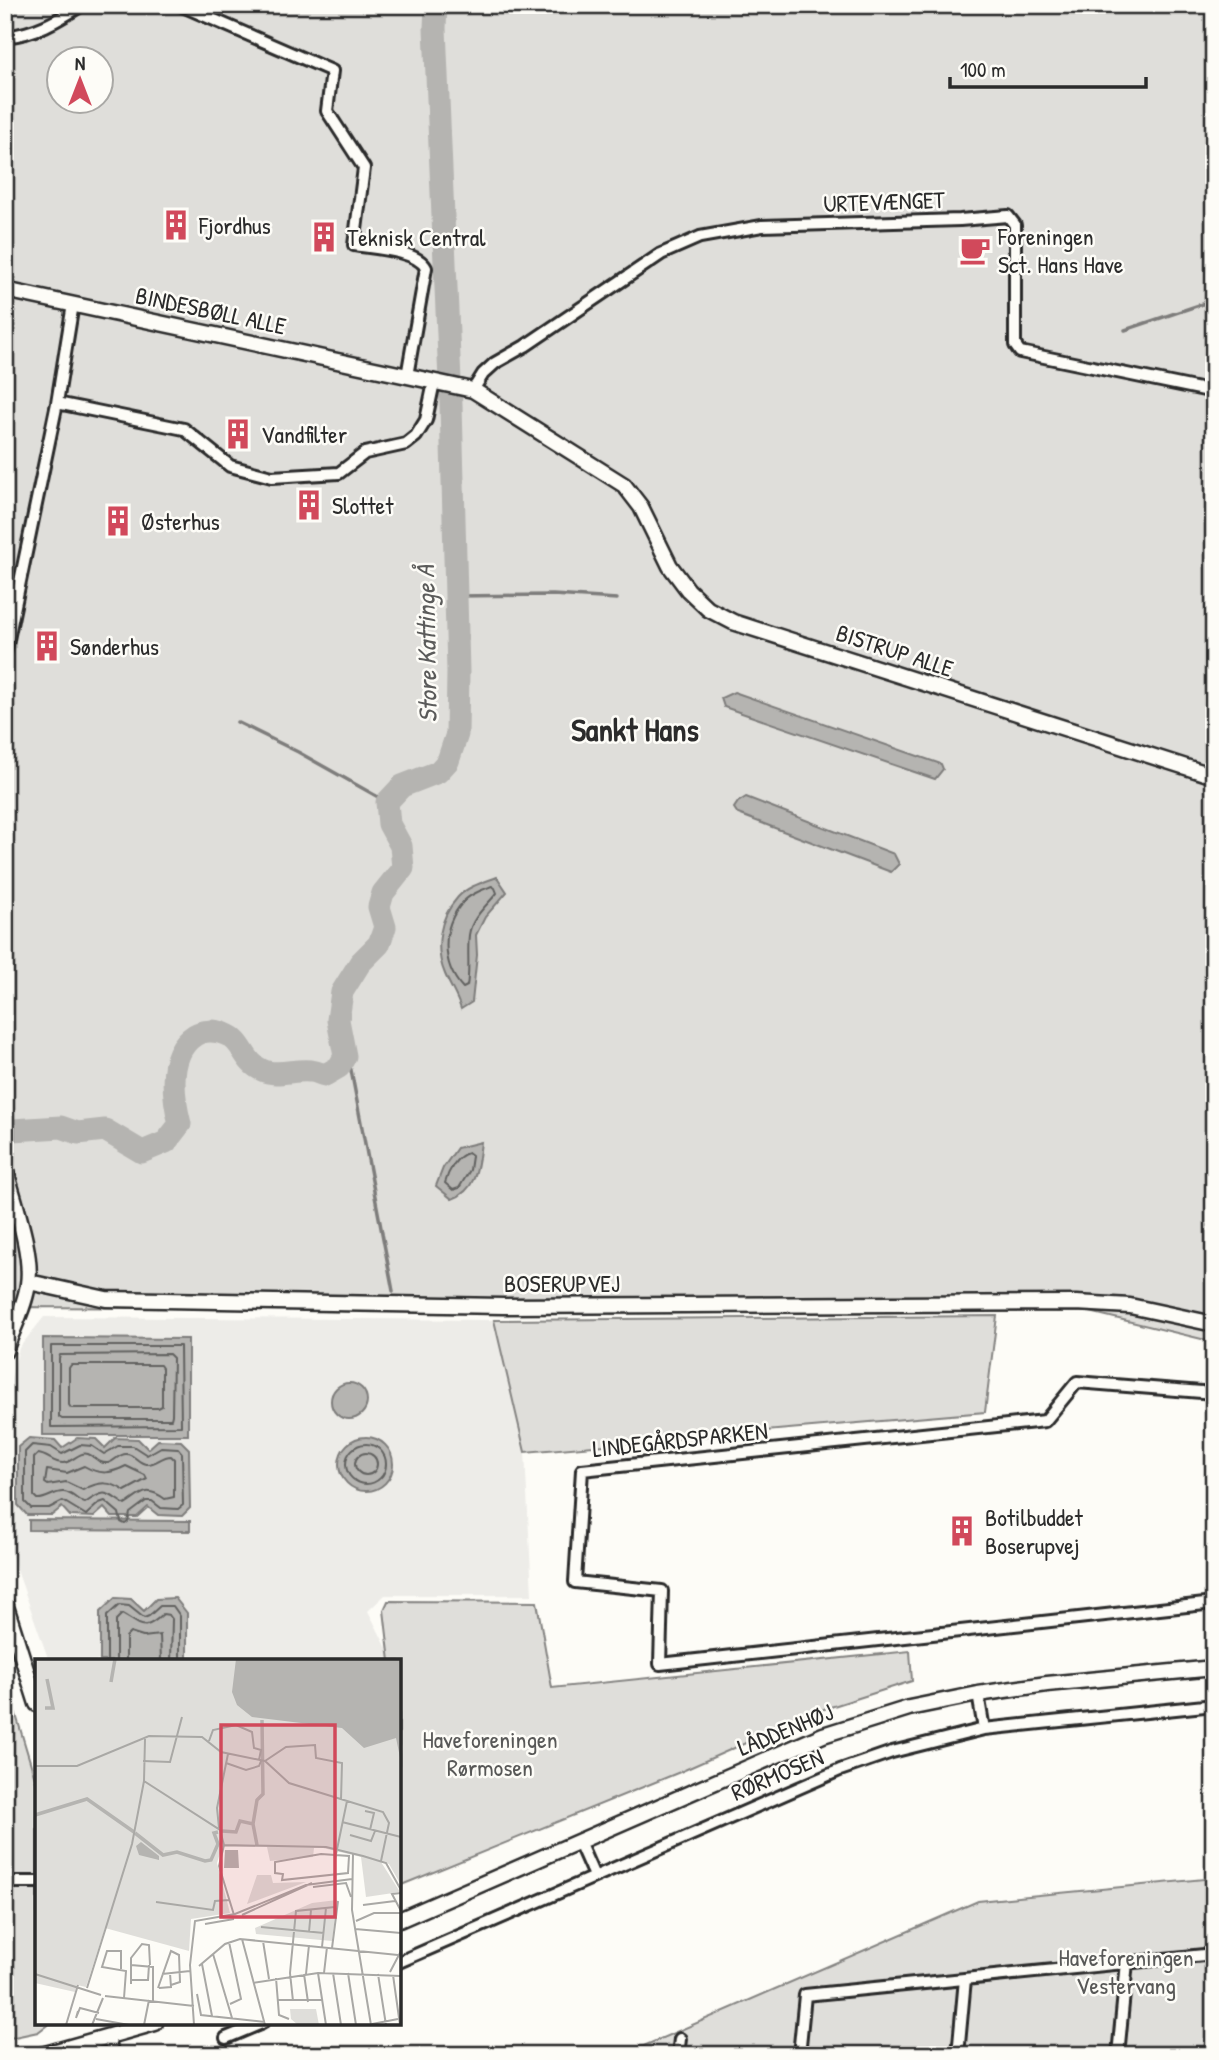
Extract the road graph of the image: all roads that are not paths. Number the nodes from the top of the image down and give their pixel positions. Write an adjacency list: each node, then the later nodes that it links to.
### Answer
1 (82, 5): 3 (street)
2 (180, 5): 6 (street)
3 (5, 37)
4 (5, 290): 5 (street, BINDESBØLL ALLE)
5 (74, 304): 6 (street, BINDESBØLL ALLE); 10 (street)
6 (407, 376): 7 (street, BINDESBØLL ALLE)
7 (434, 382): 8 (street, BINDESBØLL ALLE); 10 (street)
8 (473, 390): 9 (street, URTEVÆNGET); 11 (street, BINDESBØLL ALLE)
9 (1214, 392)
10 (57, 403): 12 (street)
11 (624, 485): 13 (street, BISTRUP ALLE)
12 (5, 654)
13 (1214, 776)
14 (5, 1167): 15 (street)
15 (29, 1282): 16 (street, BOSERUPVEJ); 17 (street)
16 (1214, 1324)
17 (5, 1351)
18 (1214, 1393): 20 (street, LINDEGÅRDSPARKEN)
19 (5, 1603): 23 (street)
20 (1214, 1603)
21 (1214, 1668): 22 (street, LÅDDENHØJ)
22 (978, 1694): 25 (street); 26 (street, LÅDDENHØJ)
23 (35, 1698)
24 (1214, 1705): 25 (street, RØRMOSEN)
25 (984, 1729): 27 (street, RØRMOSEN)
26 (579, 1842): 27 (street); 30 (street, LÅDDENHØJ)
27 (594, 1876): 32 (street, RØRMOSEN)
28 (5, 1882): 29 (street)
29 (35, 1882)
30 (401, 1919)
31 (1214, 1954): 33 (street)
32 (401, 1961)
33 (1127, 1962): 34 (street); 45 (street)
34 (965, 1979): 43 (street); 44 (street)
35 (257, 2025): 38 (street)
36 (138, 2026): 37 (street)
37 (109, 2038): 40 (street); 41 (street)
38 (226, 2038)
39 (680, 2039): 42 (street)
40 (42, 2055)
41 (113, 2055)
42 (678, 2055)
43 (799, 2055)
44 (958, 2055)
45 (1118, 2055)

